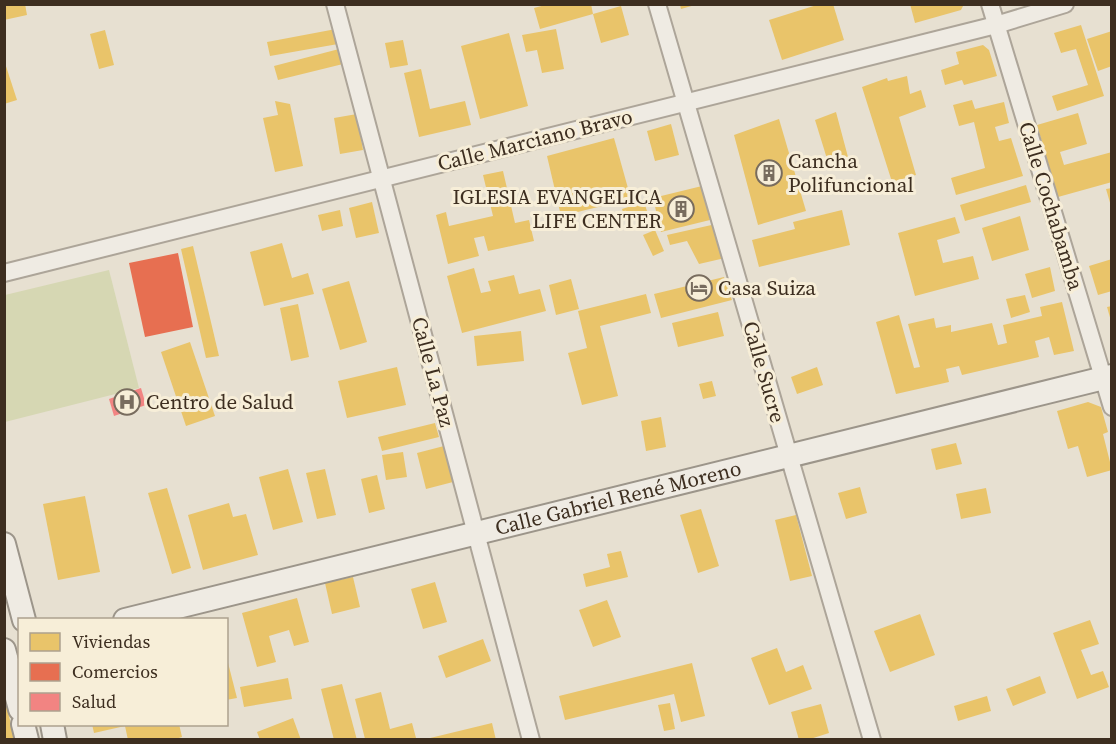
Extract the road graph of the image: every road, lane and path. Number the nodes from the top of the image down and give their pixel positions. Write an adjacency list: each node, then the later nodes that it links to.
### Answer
1 (335, 4): 7 (street, Calle La Paz)
2 (657, 4): 6 (street, Calle Sucre)
3 (990, 4): 5 (street, Calle Cochabamba)
4 (1065, 4): 5 (street, Calle Marciano Bravo)
5 (996, 26): 6 (street, Calle Marciano Bravo); 9 (street, Calle Cochabamba)
6 (686, 103): 7 (street, Calle Marciano Bravo); 11 (street, Calle Sucre)
7 (382, 179): 8 (street, Calle Marciano Bravo); 12 (street, Calle La Paz)
8 (4, 273)
9 (1107, 377): 10 (street, Calle Cochabamba); 11 (street, Calle Gabriel René Moreno)
10 (1112, 407)
11 (789, 456): 12 (street, Calle Gabriel René Moreno); 19 (street, Calle Sucre)
12 (476, 533): 15 (street, Calle Gabriel René Moreno); 18 (street, Calle La Paz)
13 (4, 544): 14 (street)
14 (23, 618)
15 (133, 618)
16 (4, 650): 17 (street)
17 (18, 702)
18 (531, 740)
19 (872, 740)

